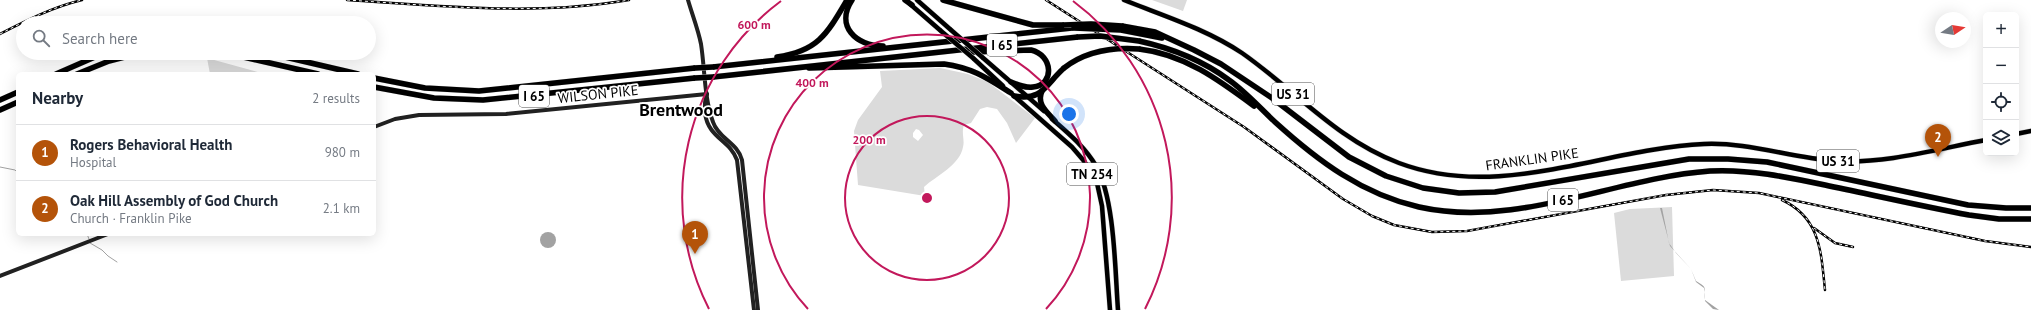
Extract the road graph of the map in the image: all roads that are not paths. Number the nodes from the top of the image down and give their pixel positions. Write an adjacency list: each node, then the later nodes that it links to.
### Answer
1 (688, 0): 27 (main road)
2 (847, 0): 16 (highway)
3 (852, 0): 10 (highway)
4 (905, 0): 8 (highway)
5 (916, 0): 23 (main road, bridge)
6 (943, 0): 9 (highway, bridge)
7 (1124, 0): 38 (main road, FRANKLIN PIKE / US 31)
8 (912, 5): 28 (main road, bridge)
9 (1122, 28): 10 (highway, I 65, bridge); 39 (highway, I 65)
10 (903, 46): 16 (highway, I 65)
11 (927, 55): 17 (highway, I 65); 23 (highway); 34 (highway, I 65, bridge)
12 (88, 60): 18 (highway)
13 (114, 60): 19 (highway)
14 (257, 60): 20 (highway)
15 (298, 60): 21 (highway)
16 (713, 66): 22 (highway, I 65, bridge)
17 (793, 68): 24 (highway, I 65, bridge); 28 (highway)
18 (61, 72)
19 (82, 72)
20 (309, 72)
21 (349, 72)
22 (376, 78)
23 (1011, 82): 29 (main road)
24 (376, 87)
25 (1042, 91): 29 (highway); 33 (highway); 34 (highway, bridge)
26 (16, 93): 30 (highway)
27 (707, 94): 35 (main road, WILSON PIKE); 43 (main road); 44 (main road)
28 (1013, 94): 29 (highway); 45 (main road, TN 254)
29 (1027, 96): 33 (main road, TN 254)
30 (0, 100)
31 (16, 103): 32 (highway)
32 (0, 110)
33 (1055, 121): 46 (main road, TN 254)
34 (1275, 121): 40 (highway, I 65)
35 (376, 126)
36 (2031, 131): 37 (main road)
37 (2019, 133)
38 (1983, 141)
39 (2031, 208)
40 (2031, 219)
41 (103, 236): 42 (main road)
42 (0, 276)
43 (754, 310)
44 (758, 310)
45 (1110, 310)
46 (1118, 310)

